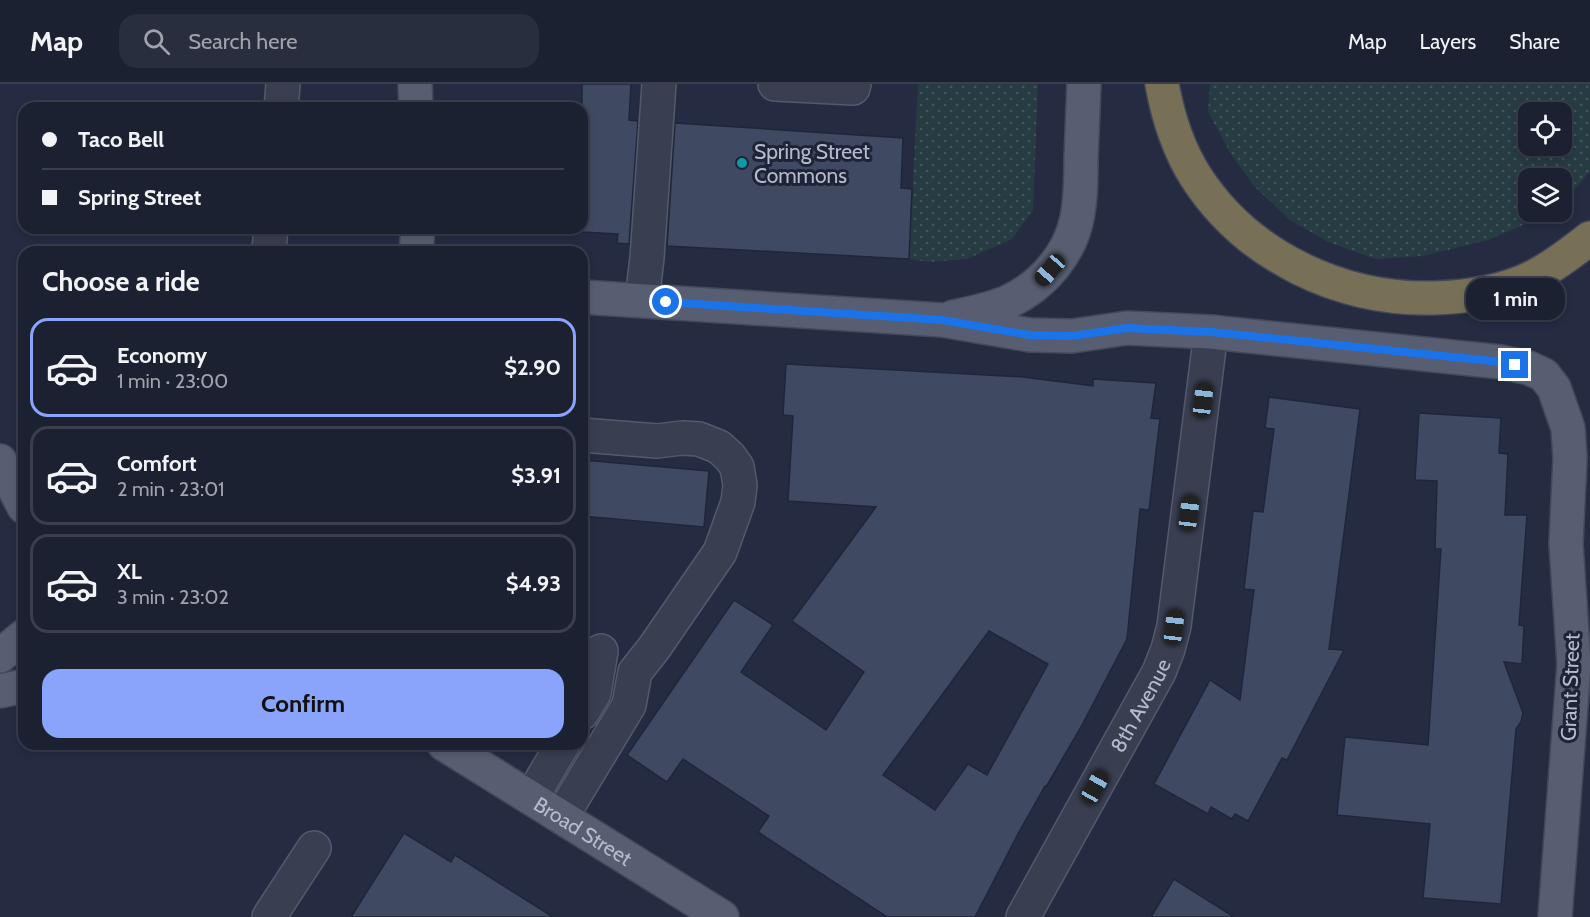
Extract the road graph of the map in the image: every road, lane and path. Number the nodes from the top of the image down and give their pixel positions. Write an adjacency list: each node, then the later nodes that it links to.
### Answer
1 (283, 84): 8 (street)
2 (415, 84): 9 (main road)
3 (658, 84): 12 (street)
4 (775, 84): 5 (street)
5 (854, 84)
6 (1084, 84): 13 (main road)
7 (1162, 84): 10 (highway)
8 (282, 102)
9 (416, 102)
10 (1590, 238)
11 (588, 297): 12 (main road)
12 (642, 300): 13 (main road)
13 (942, 320): 14 (main road)
14 (1211, 332): 34 (street, 8th Avenue); 35 (main road, Grant Street)
15 (588, 435): 23 (street)
16 (0, 453): 18 (main road)
17 (0, 460): 19 (main road)
18 (18, 464)
19 (18, 495)
20 (18, 641): 22 (main road)
21 (591, 644): 23 (street); 26 (street)
22 (0, 656)
23 (635, 672): 30 (street)
24 (18, 687): 25 (main road)
25 (0, 691)
26 (588, 703)
27 (454, 750): 29 (main road, Broad Street)
28 (559, 750): 29 (street)
29 (531, 798): 30 (main road, Broad Street)
30 (562, 816): 33 (main road, Broad Street)
31 (314, 848): 32 (street)
32 (269, 917)
33 (722, 917)
34 (1023, 917)
35 (1555, 917)

